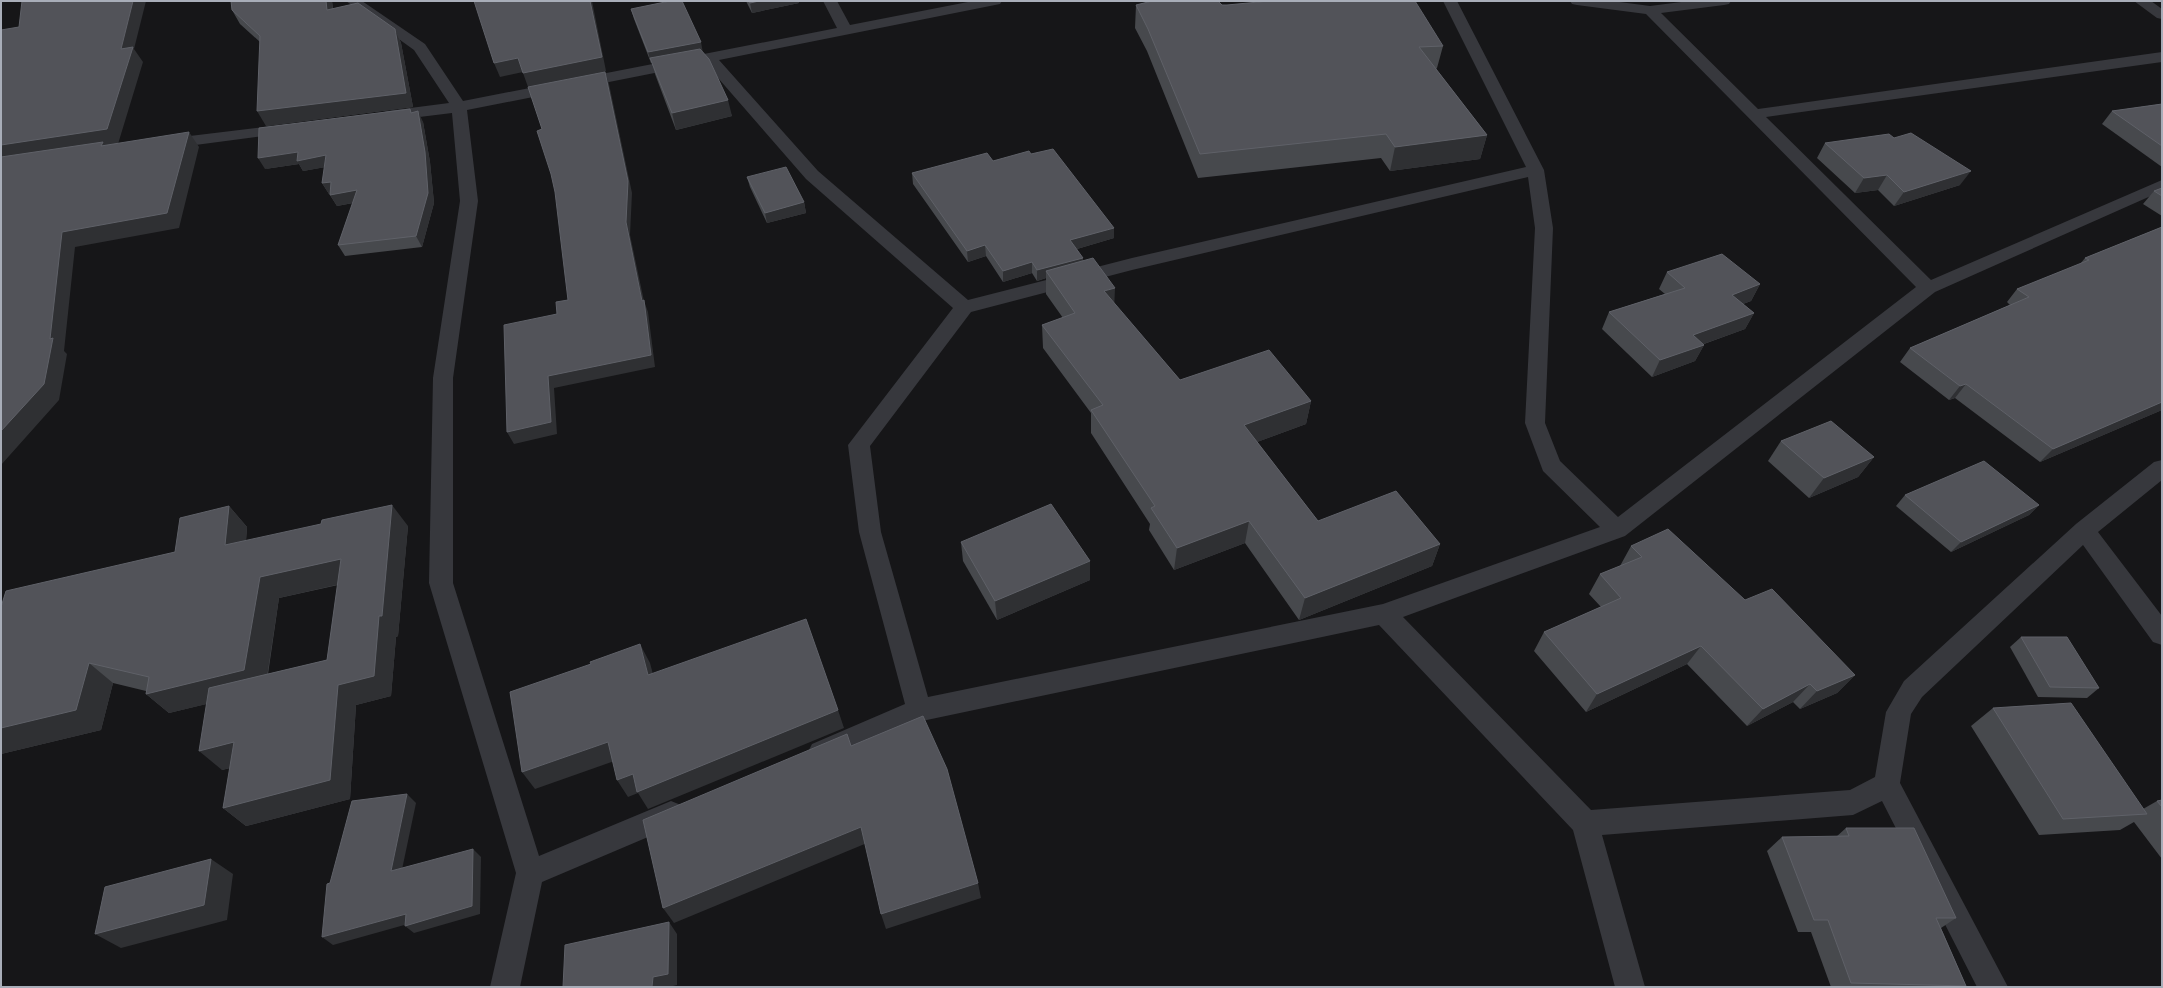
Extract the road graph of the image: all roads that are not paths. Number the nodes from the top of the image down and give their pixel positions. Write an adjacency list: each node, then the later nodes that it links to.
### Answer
1 (353, 1): 13 (street)
2 (830, 1): 10 (street)
3 (995, 1): 10 (street)
4 (1450, 1): 18 (street)
5 (1577, 1): 8 (street)
6 (1724, 1): 8 (street)
7 (2141, 1): 9 (street)
8 (1650, 10): 14 (street)
9 (2162, 16)
10 (846, 31): 12 (street)
11 (2162, 57): 14 (street)
12 (709, 58): 13 (street); 21 (street)
13 (459, 107): 15 (street); 32 (street)
14 (1754, 114): 20 (street)
15 (373, 118)
16 (303, 127): 17 (street)
17 (148, 147)
18 (1536, 170): 21 (street); 23 (street)
19 (2162, 185): 20 (street)
20 (1928, 288): 23 (street)
21 (964, 307): 27 (street)
22 (2162, 468): 24 (street)
23 (1616, 530): 25 (street)
24 (2084, 530): 26 (street); 29 (street)
25 (1384, 614): 27 (street); 31 (street)
26 (2162, 635)
27 (919, 710): 28 (street)
28 (802, 760)
29 (1887, 784): 31 (street); 35 (street)
30 (692, 806): 32 (street)
31 (1585, 823): 34 (street)
32 (530, 873): 33 (street)
33 (505, 987)
34 (1630, 987)
35 (1993, 987)

